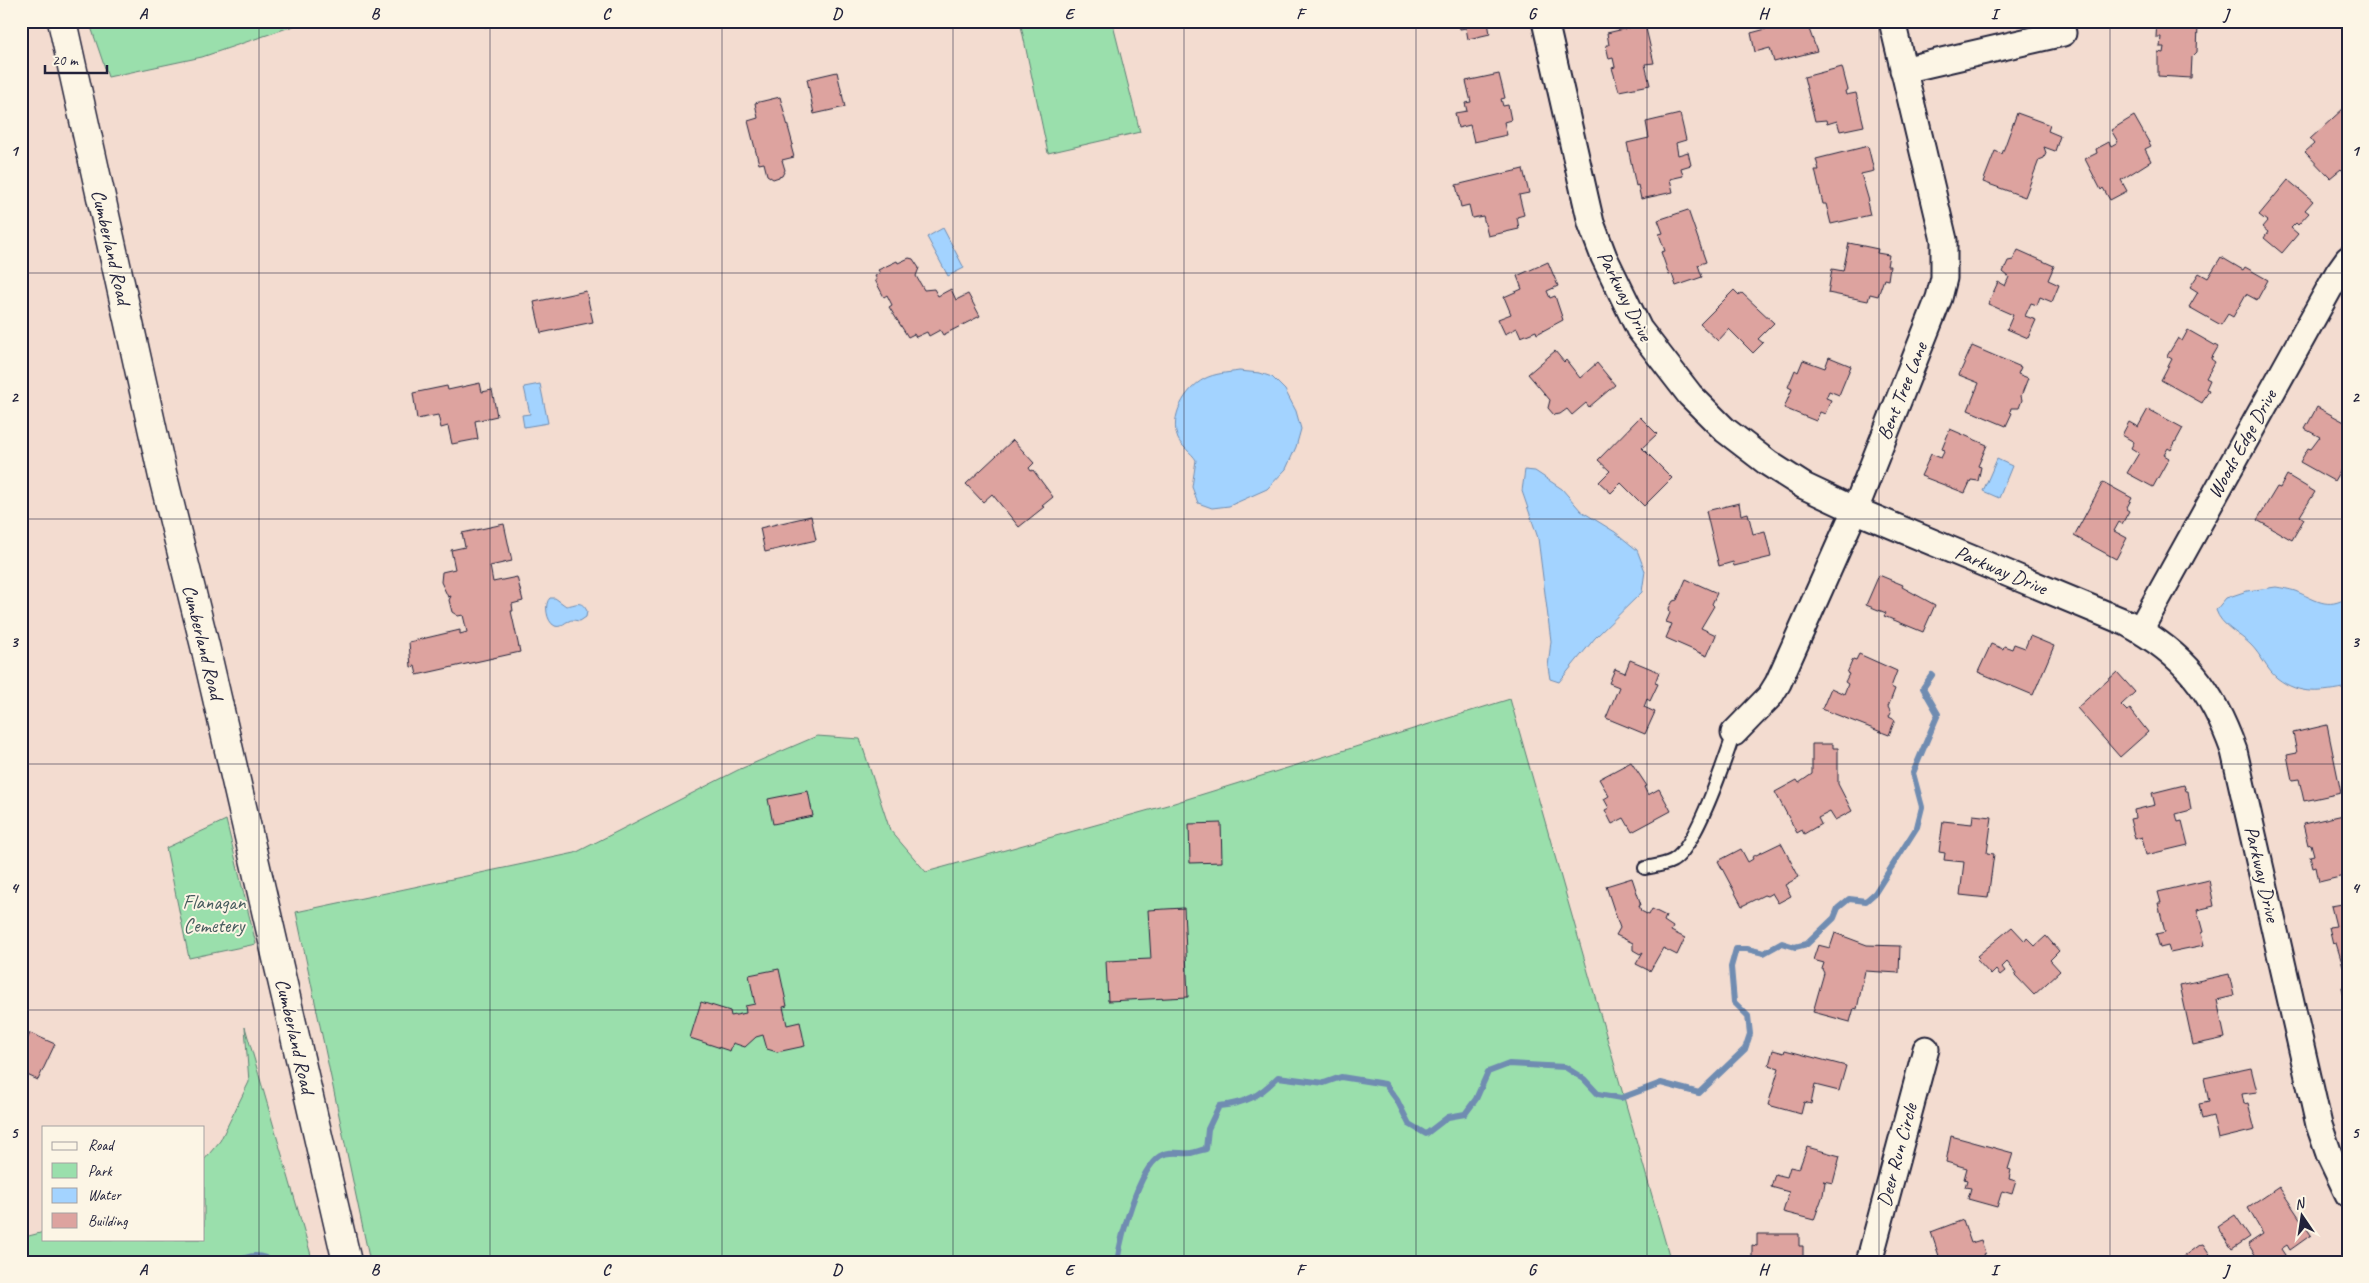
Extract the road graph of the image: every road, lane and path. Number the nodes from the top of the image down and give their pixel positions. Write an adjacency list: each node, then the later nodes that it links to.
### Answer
1 (62, 21): 13 (main road, Cumberland Road)
2 (1546, 21): 7 (street, Parkway Drive)
3 (1892, 21): 5 (street, Bent Tree Lane)
4 (2063, 33): 5 (street)
5 (1904, 70): 7 (street, Bent Tree Lane)
6 (2348, 260): 8 (street, Woods Edge Drive)
7 (1855, 510): 8 (street, Parkway Drive); 9 (street, Bent Tree Lane)
8 (2140, 630): 12 (street, Parkway Drive)
9 (1734, 733): 10 (lane)
10 (1645, 868)
11 (1926, 1049): 14 (street, Deer Run Circle)
12 (2348, 1194)
13 (347, 1262)
14 (1869, 1262)

